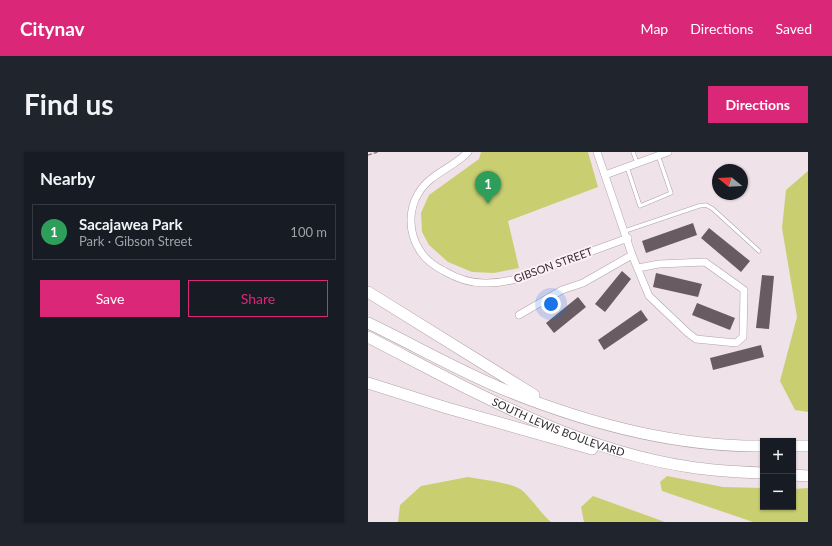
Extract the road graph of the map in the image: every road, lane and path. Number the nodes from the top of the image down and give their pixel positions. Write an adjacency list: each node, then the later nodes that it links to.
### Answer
1 (378, 152): 6 (path)
2 (468, 152): 11 (street, GIBSON STREET)
3 (597, 152): 10 (street)
4 (633, 152): 8 (lane)
5 (668, 152): 7 (street)
6 (368, 154)
7 (658, 155): 8 (street); 9 (lane)
8 (637, 163): 9 (street)
9 (627, 167): 10 (street)
10 (605, 175): 11 (street)
11 (626, 235): 12 (lane); 13 (street)
12 (759, 251)
13 (632, 255): 14 (street); 16 (street)
14 (638, 268): 14 (street)
15 (368, 292): 20 (main road)
16 (519, 315)
17 (368, 323): 20 (main road, SOUTH LEWIS BOULEVARD)
18 (368, 338): 24 (main road, SOUTH LEWIS BOULEVARD)
19 (368, 383): 24 (main road)
20 (570, 414): 21 (main road, SOUTH LEWIS BOULEVARD)
21 (760, 446)
22 (796, 446): 23 (main road)
23 (808, 446)
24 (682, 466): 25 (main road, SOUTH LEWIS BOULEVARD)
25 (760, 473)
26 (796, 475): 27 (main road)
27 (808, 476)

